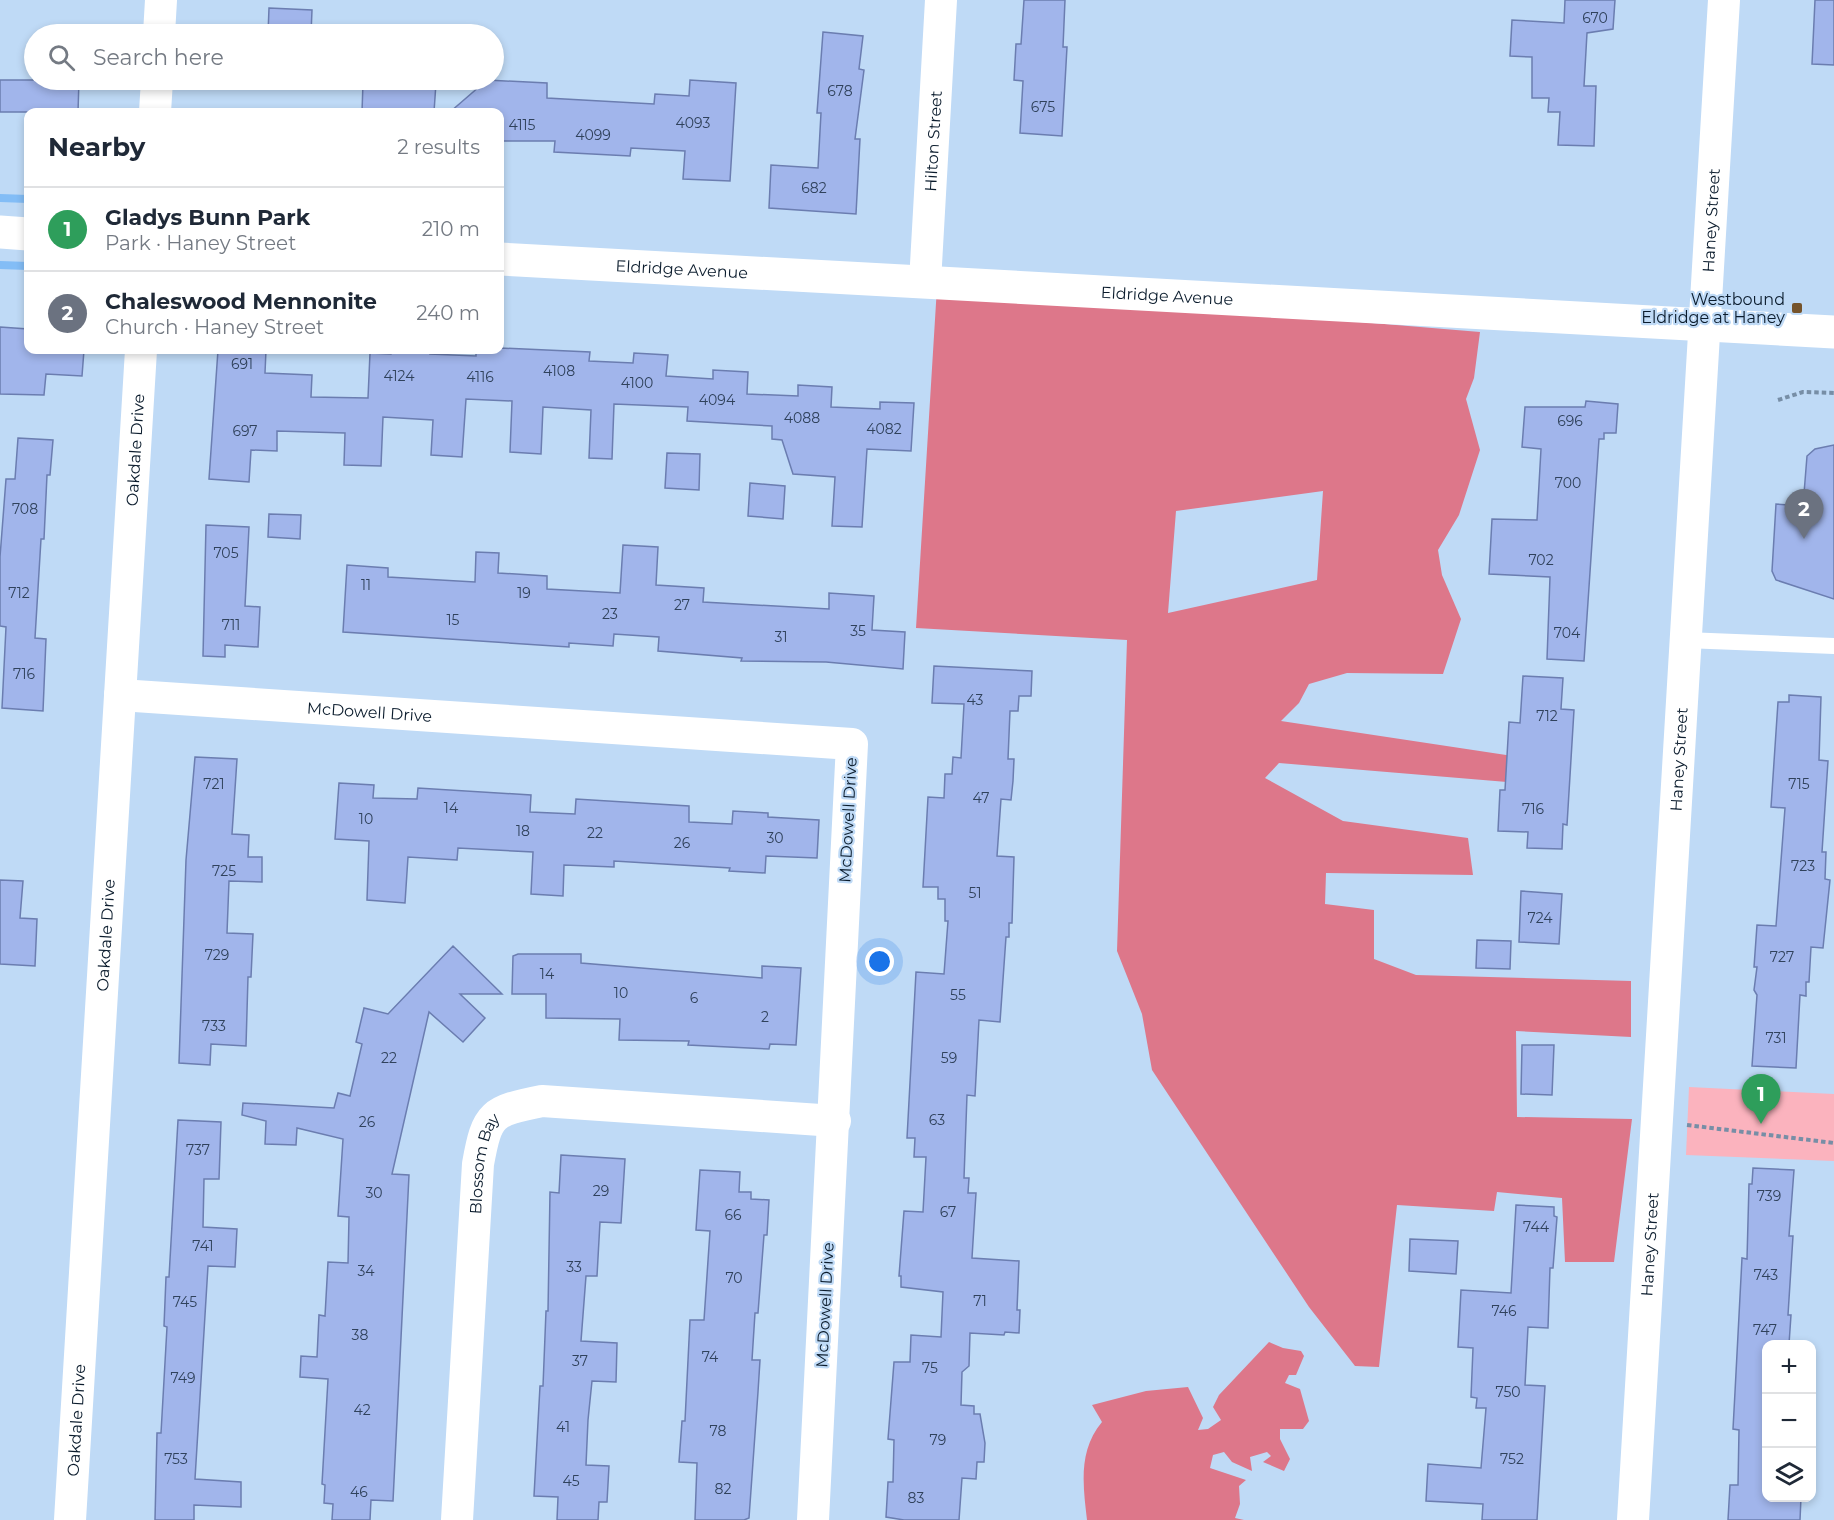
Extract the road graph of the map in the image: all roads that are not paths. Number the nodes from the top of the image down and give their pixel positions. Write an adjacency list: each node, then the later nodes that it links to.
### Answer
1 (161, 0): 4 (street)
2 (941, 0): 10 (street, Hilton Street)
3 (1724, 0): 11 (street, Haney Street)
4 (160, 24)
5 (156, 90): 6 (street)
6 (155, 108)
7 (0, 232): 8 (street)
8 (24, 234)
9 (504, 259): 10 (street, Eldridge Avenue)
10 (925, 282): 11 (street, Eldridge Avenue)
11 (1704, 324): 12 (street, Eldridge Avenue); 14 (street, Haney Street)
12 (1834, 332)
13 (141, 354): 16 (street, Oakdale Drive)
14 (1685, 640): 15 (lane); 21 (street, Haney Street)
15 (1834, 646)
16 (120, 695): 17 (street, McDowell Drive); 18 (street, Oakdale Drive)
17 (835, 1121): 19 (street, Blossom Bay); 20 (street, McDowell Drive)
18 (70, 1520)
19 (457, 1520)
20 (813, 1520)
21 (1633, 1520)

